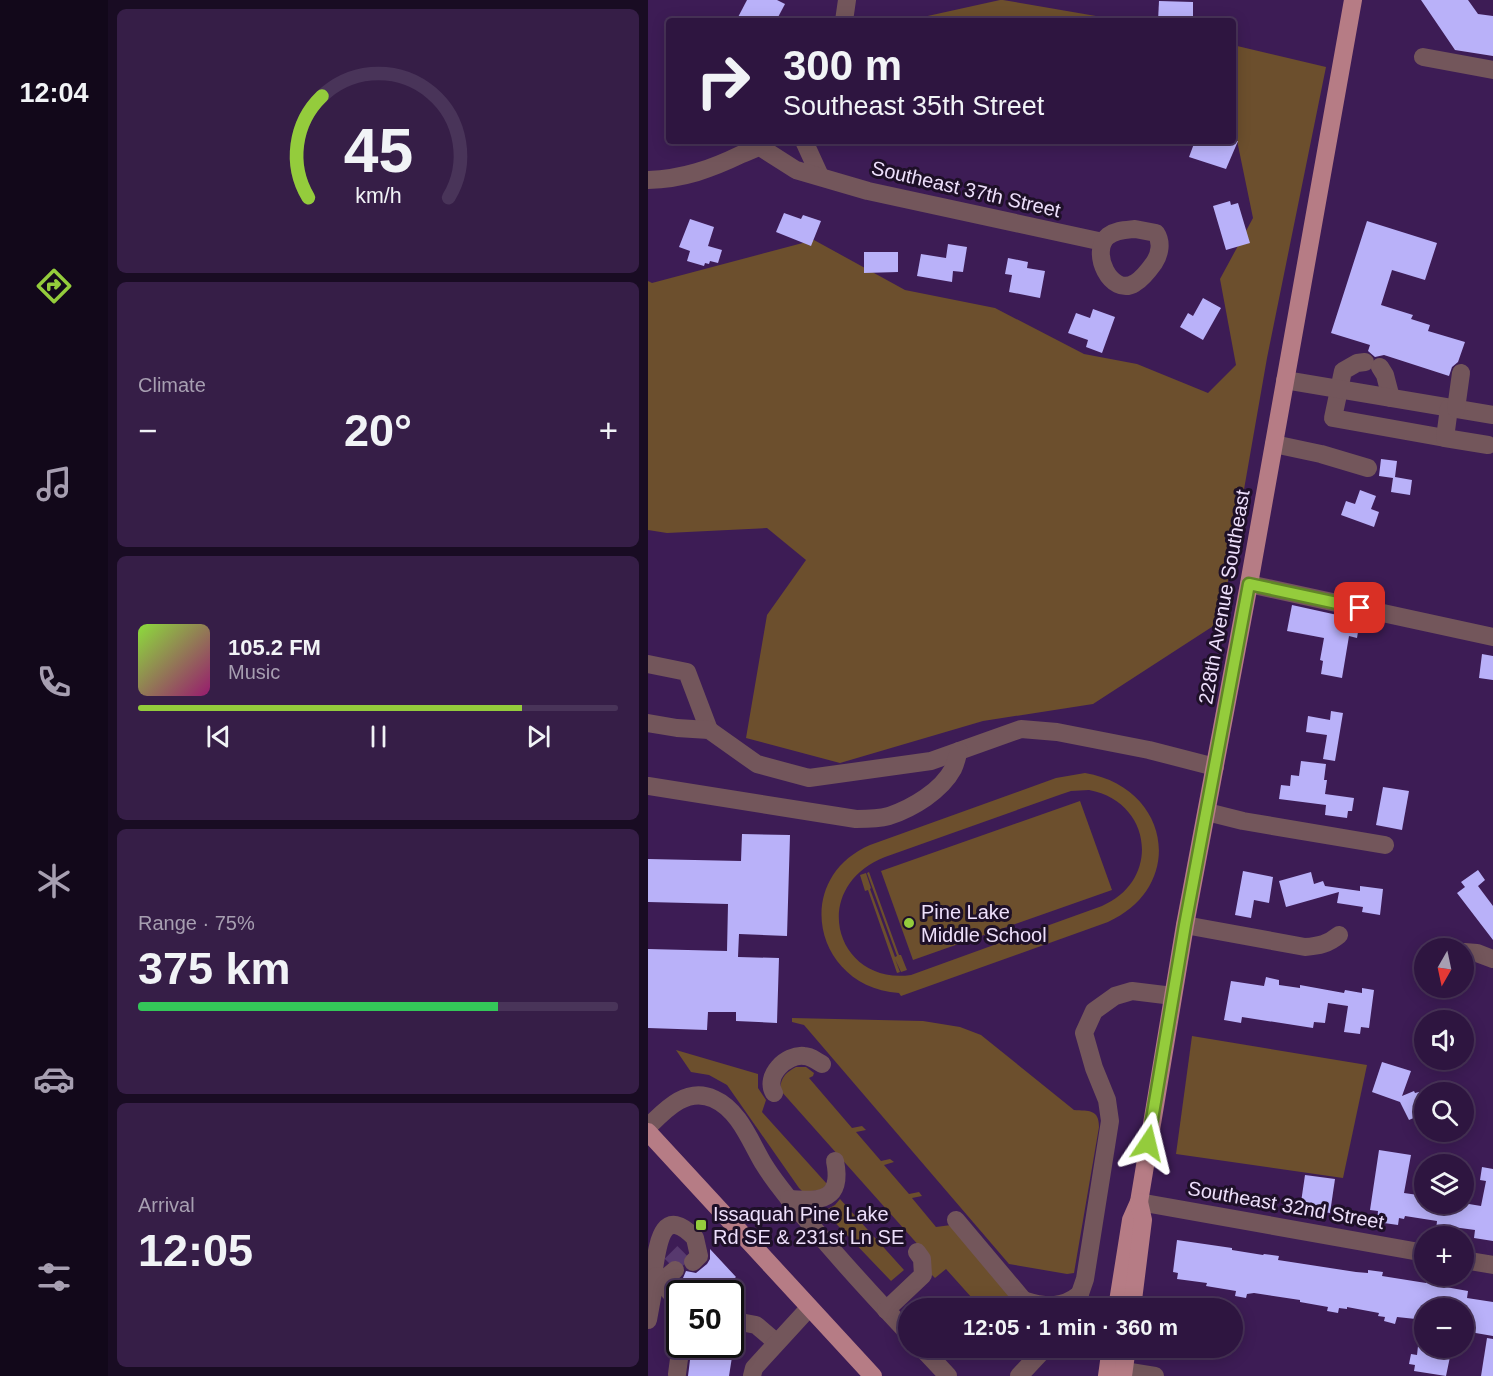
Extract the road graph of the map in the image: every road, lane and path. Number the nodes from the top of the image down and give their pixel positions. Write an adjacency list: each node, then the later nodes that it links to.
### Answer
1 (847, 0): 3 (street)
2 (1353, 0): 12 (main road, 228th Avenue Southeast)
3 (844, 18)
4 (1423, 57): 5 (street)
5 (1493, 70)
6 (764, 144): 8 (street, Southeast 37th Street); 9 (street, Southeast 37th Street)
7 (805, 144): 8 (street)
8 (820, 176): 10 (street, Southeast 37th Street)
9 (648, 180)
10 (1103, 242)
11 (1461, 373): 15 (street)
12 (1286, 380): 13 (street); 18 (main road, 228th Avenue Southeast)
13 (1338, 389): 14 (street); 14 (street); 17 (street)
14 (1391, 398): 15 (street)
15 (1452, 409): 16 (street); 17 (street)
16 (1493, 415)
17 (1445, 438): 19 (street)
18 (1274, 444): 20 (street); 21 (main road, 228th Avenue Southeast)
19 (1488, 445)
20 (1368, 468)
21 (1249, 584): 22 (street); 27 (main road, 228th Avenue Southeast)
22 (1493, 637)
23 (648, 664): 25 (street)
24 (648, 723): 25 (street)
25 (709, 730): 26 (street)
26 (959, 751): 27 (street); 28 (street)
27 (1215, 767): 29 (main road, 228th Avenue Southeast)
28 (648, 786)
29 (1207, 813): 30 (street); 31 (main road, 228th Avenue Southeast)
30 (1385, 845)
31 (1185, 925): 32 (street); 35 (main road, 228th Avenue Southeast)
32 (1339, 935)
33 (1474, 953): 34 (street)
34 (1493, 959)
35 (1173, 996): 42 (main road, 228th Avenue Southeast); 50 (street)
36 (822, 1064): 37 (street)
37 (774, 1093)
38 (648, 1127): 41 (street)
39 (648, 1132): 53 (main road)
40 (835, 1161): 41 (street)
41 (789, 1199): 54 (street)
42 (1139, 1202): 44 (street, Southeast 32nd Street); 51 (main road, 228th Avenue Southeast); 52 (main road, 228th Avenue Southeast)
43 (956, 1220): 49 (street)
44 (1414, 1251)
45 (917, 1252): 54 (street)
46 (1474, 1262): 47 (street)
47 (1493, 1265)
48 (673, 1266): 55 (street)
49 (1022, 1298)
50 (1078, 1298)
51 (1119, 1298)
52 (1133, 1298)
53 (809, 1308): 58 (street); 67 (main road)
54 (886, 1310): 57 (street)
55 (648, 1320)
56 (744, 1323): 58 (street)
57 (898, 1323)
58 (776, 1342): 66 (street)
59 (679, 1358): 64 (street)
60 (931, 1358): 68 (street)
61 (1036, 1358): 69 (street)
62 (1114, 1358): 65 (main road)
63 (1123, 1358): 65 (main road)
64 (677, 1374)
65 (1118, 1374): 70 (street)
66 (752, 1376)
67 (873, 1376)
68 (948, 1376)
69 (1019, 1376)
70 (1155, 1376)

